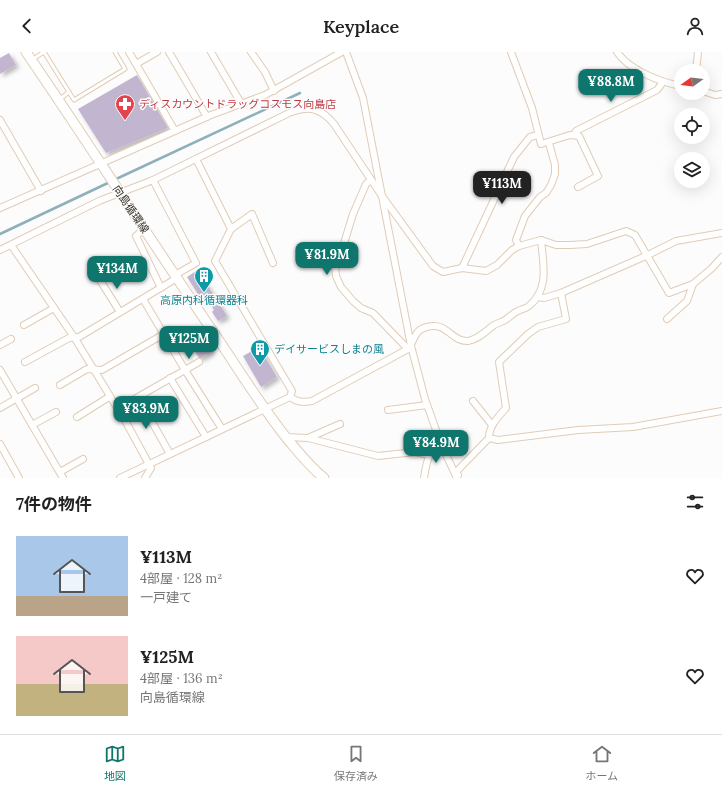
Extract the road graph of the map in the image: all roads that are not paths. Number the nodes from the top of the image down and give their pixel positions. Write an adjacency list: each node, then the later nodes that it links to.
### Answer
1 (115, 52): 18 (lane)
2 (129, 52): 13 (street)
3 (157, 52): 13 (street)
4 (169, 52): 23 (street)
5 (211, 52): 22 (street)
6 (251, 52): 17 (street)
7 (342, 52): 17 (street)
8 (346, 52): 36 (street)
9 (511, 52): 26 (street)
10 (617, 52): 15 (street)
11 (698, 52): 14 (street)
12 (29, 56): 18 (lane); 21 (main road, 向島循環線)
13 (136, 64): 25 (street)
14 (697, 64)
15 (663, 82): 16 (street); 27 (street)
16 (674, 84)
17 (274, 91): 22 (street)
18 (70, 92): 21 (lane)
19 (710, 93): 20 (street)
20 (722, 94)
21 (58, 100): 30 (main road, 向島循環線)
22 (242, 105): 23 (street)
23 (207, 117): 25 (street)
24 (0, 120): 34 (street)
25 (175, 131): 30 (street)
26 (538, 135): 28 (street); 49 (street)
27 (574, 135): 28 (street); 33 (street)
28 (549, 143): 44 (street)
29 (196, 159): 31 (street); 32 (street); 40 (street)
30 (102, 166): 34 (street); 35 (main road, 向島循環線)
31 (153, 180): 35 (street); 51 (street)
32 (371, 180): 36 (street); 65 (street)
33 (578, 187)
34 (41, 191): 38 (street)
35 (118, 192): 39 (main road, 向島循環線); 43 (street)
36 (382, 196): 49 (street); 65 (street)
37 (0, 201): 38 (street)
38 (2, 208)
39 (144, 229): 51 (main road, 向島循環線); 53 (street)
40 (231, 229): 48 (street); 76 (street)
41 (722, 233): 46 (street)
42 (541, 240): 44 (street); 46 (street); 55 (street)
43 (11, 245): 45 (street); 57 (street)
44 (518, 246): 49 (street)
45 (0, 250)
46 (648, 255): 52 (street); 54 (street)
47 (722, 257): 52 (street)
48 (273, 263)
49 (462, 268)
50 (98, 277): 58 (street)
51 (176, 277): 53 (street); 81 (main road, 向島循環線)
52 (693, 284): 59 (street)
53 (161, 288): 56 (street)
54 (561, 293): 55 (street); 89 (street)
55 (537, 297): 65 (street)
56 (143, 299): 58 (street); 61 (street)
57 (54, 308): 60 (street); 62 (street)
58 (120, 312): 62 (street)
59 (667, 319)
60 (24, 325)
61 (164, 334): 69 (street); 70 (street)
62 (74, 337): 66 (street); 69 (street)
63 (11, 338): 64 (street)
64 (0, 345)
65 (409, 348): 76 (street); 79 (street)
66 (25, 362)
67 (199, 362): 70 (street)
68 (0, 370): 77 (street)
69 (93, 370): 72 (street); 74 (street)
70 (185, 370): 71 (street); 90 (street)
71 (170, 378): 75 (street); 91 (street)
72 (60, 386)
73 (35, 388): 77 (street)
74 (109, 397): 82 (street); 86 (street)
75 (138, 397): 82 (street); 97 (street)
76 (290, 397): 81 (street)
77 (17, 398): 80 (street); 88 (street)
78 (473, 400): 89 (street)
79 (427, 405): 83 (street); 96 (street)
80 (0, 408)
81 (264, 408): 90 (street); 92 (main road, 向島循環線)
82 (118, 409): 100 (street)
83 (388, 410)
84 (722, 411): 94 (street)
85 (56, 412): 88 (street)
86 (77, 417)
87 (340, 424): 93 (street)
88 (32, 425): 101 (street)
89 (492, 425): 94 (street)
90 (222, 429): 91 (street)
91 (206, 437): 97 (street)
92 (286, 437): 93 (street); 107 (main road, 向島循環線)
93 (308, 438): 98 (street)
94 (489, 438): 102 (street)
95 (0, 444): 103 (street)
96 (441, 444): 98 (street); 102 (street)
97 (170, 454): 100 (street)
98 (429, 455): 108 (street)
99 (83, 459): 101 (street)
100 (149, 464): 105 (street); 106 (street)
101 (60, 472): 104 (street)
102 (456, 476): 109 (street)
103 (19, 478)
104 (63, 478)
105 (120, 478)
106 (145, 478)
107 (324, 478)
108 (424, 478)
109 (462, 478)

